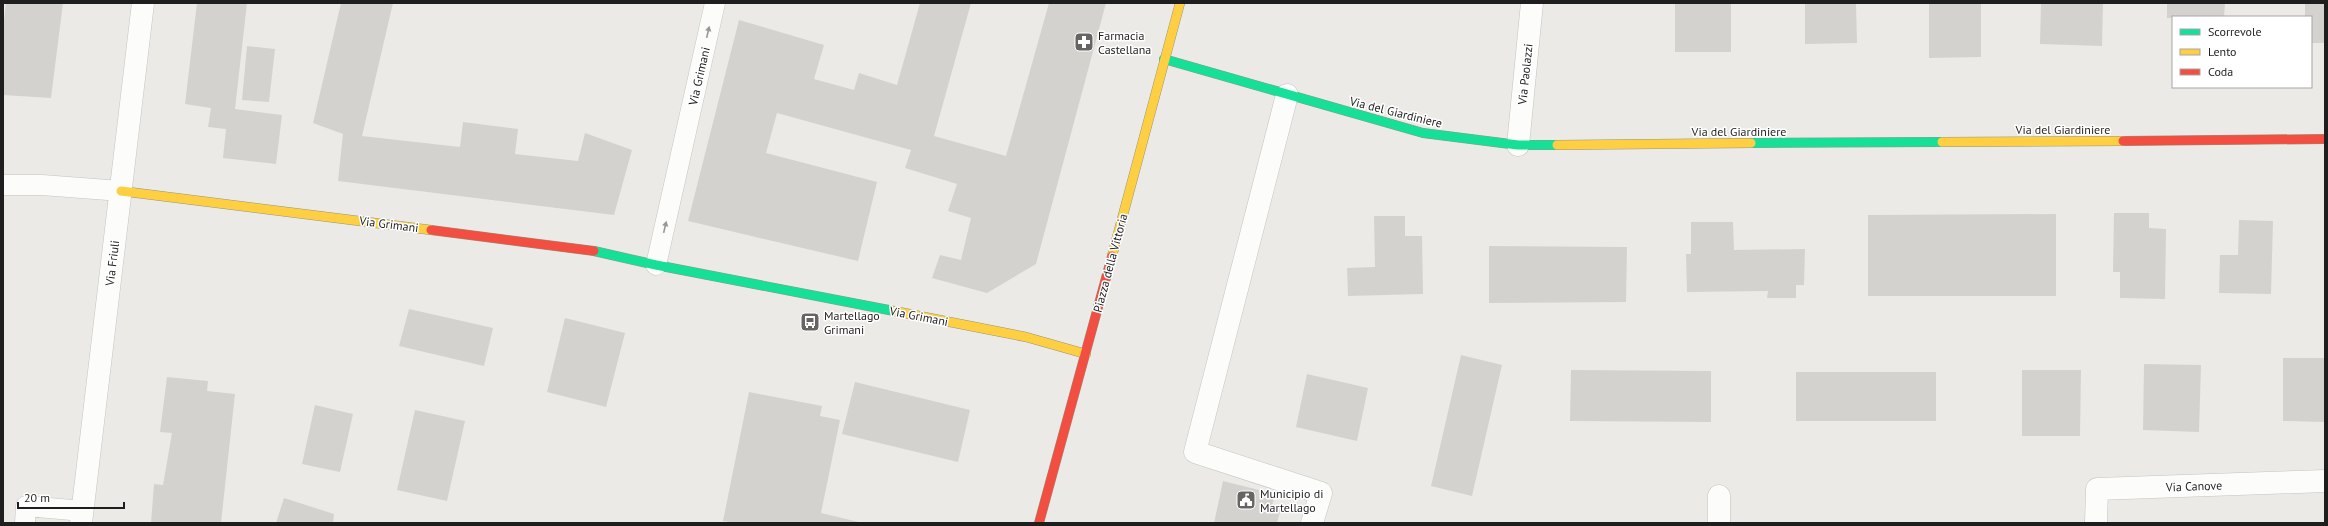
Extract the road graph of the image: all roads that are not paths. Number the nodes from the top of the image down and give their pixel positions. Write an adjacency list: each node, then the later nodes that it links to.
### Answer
1 (143, 3): 10 (street, Via Friuli)
2 (715, 3): 11 (lane, Via Grimani, one-way to 2)
3 (1180, 3): 5 (street, Piazza della Vittoria)
4 (1532, 3): 8 (street, Via Paolazzi)
5 (1164, 59): 6 (street, Via del Giardiniere); 12 (street, Piazza della Vittoria)
6 (1287, 95): 8 (street, Via del Giardiniere); 18 (street)
7 (2325, 138): 8 (street, Via del Giardiniere)
8 (1518, 146)
9 (3, 185): 10 (lane)
10 (121, 190): 11 (street, Via Grimani); 15 (street, Via Friuli)
11 (656, 265): 12 (street, Via Grimani)
12 (1086, 354): 17 (street, Piazza della Vittoria)
13 (2325, 481): 20 (street, Via Canove)
14 (1719, 496): 19 (street)
15 (82, 517): 16 (lane)
16 (25, 523)
17 (1039, 523)
18 (1312, 523)
19 (1719, 523)
20 (2096, 523)

